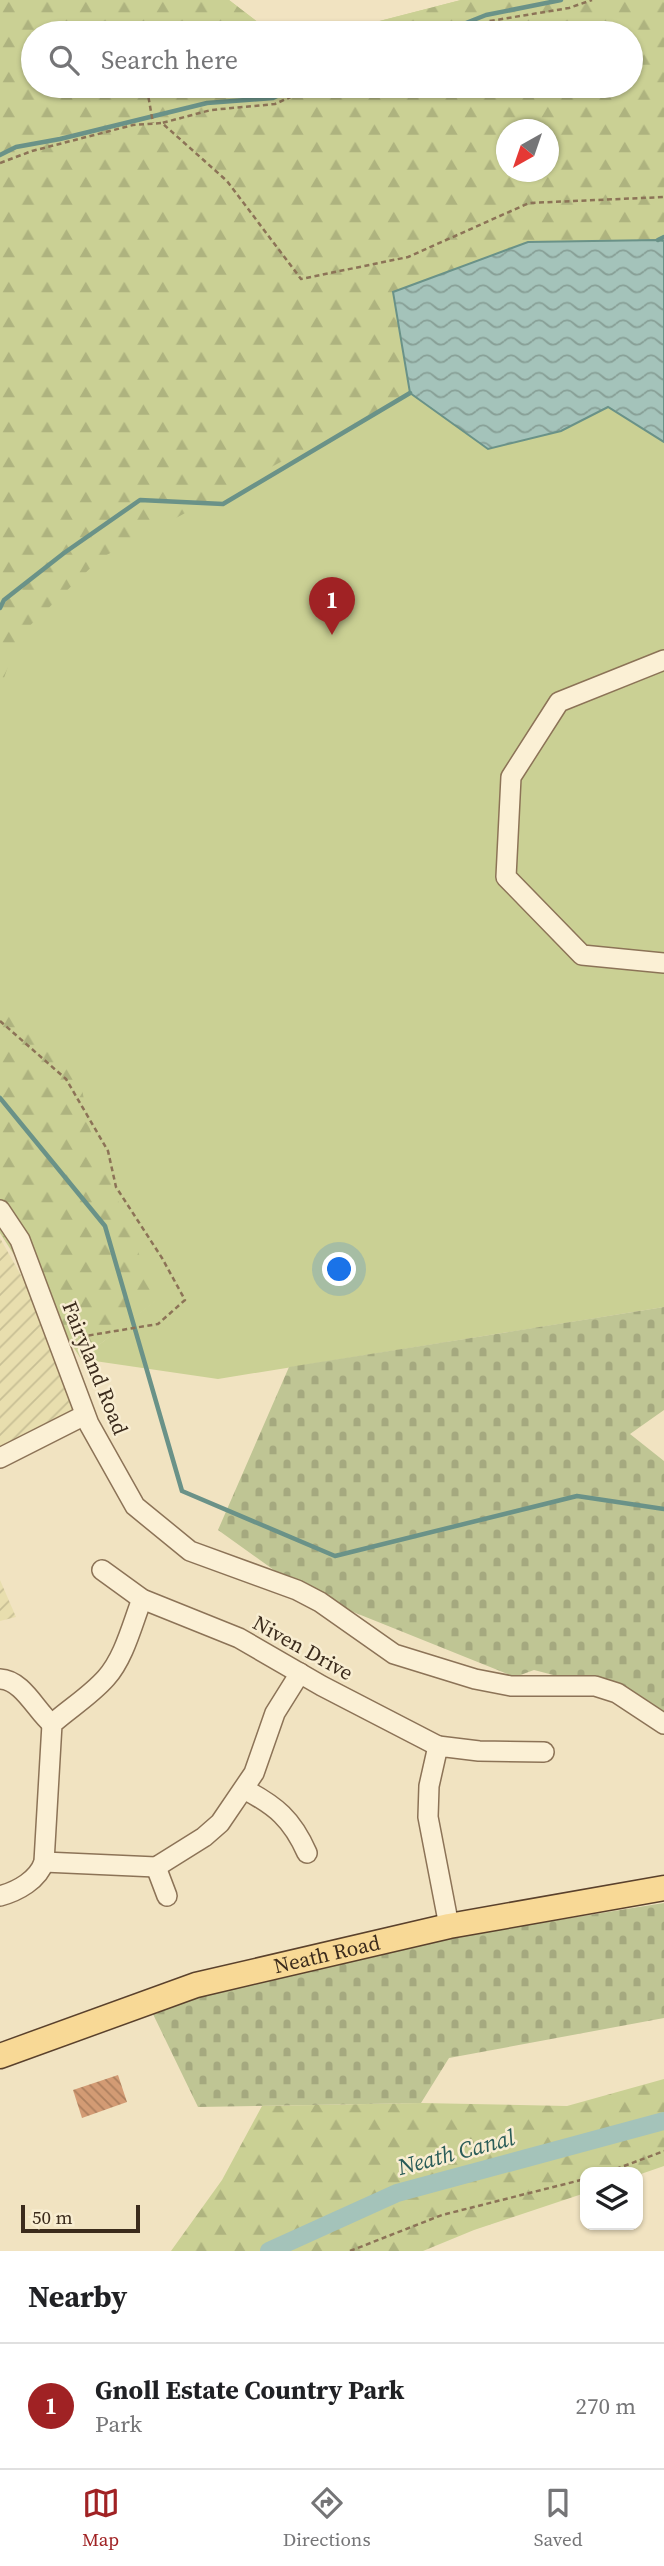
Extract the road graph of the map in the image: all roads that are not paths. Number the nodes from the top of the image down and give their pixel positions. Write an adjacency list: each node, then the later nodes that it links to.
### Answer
1 (664, 660): 2 (street)
2 (664, 963)
3 (0, 1210): 4 (street, Fairyland Road)
4 (85, 1415): 5 (street); 11 (street, Fairyland Road)
5 (0, 1458)
6 (102, 1570): 7 (street, Niven Drive)
7 (142, 1599): 8 (street, Niven Drive); 10 (street)
8 (300, 1673): 12 (street, Niven Drive); 14 (street)
9 (0, 1679): 10 (street)
10 (52, 1724): 16 (street)
11 (664, 1724)
12 (438, 1746): 13 (street); 21 (street)
13 (544, 1752)
14 (244, 1789): 15 (street); 17 (street)
15 (307, 1853)
16 (44, 1861): 17 (street); 19 (street)
17 (156, 1867): 20 (street)
18 (664, 1888): 21 (main road, Neath Road)
19 (0, 1896)
20 (167, 1896)
21 (449, 1926): 22 (main road, Neath Road)
22 (0, 2056)

